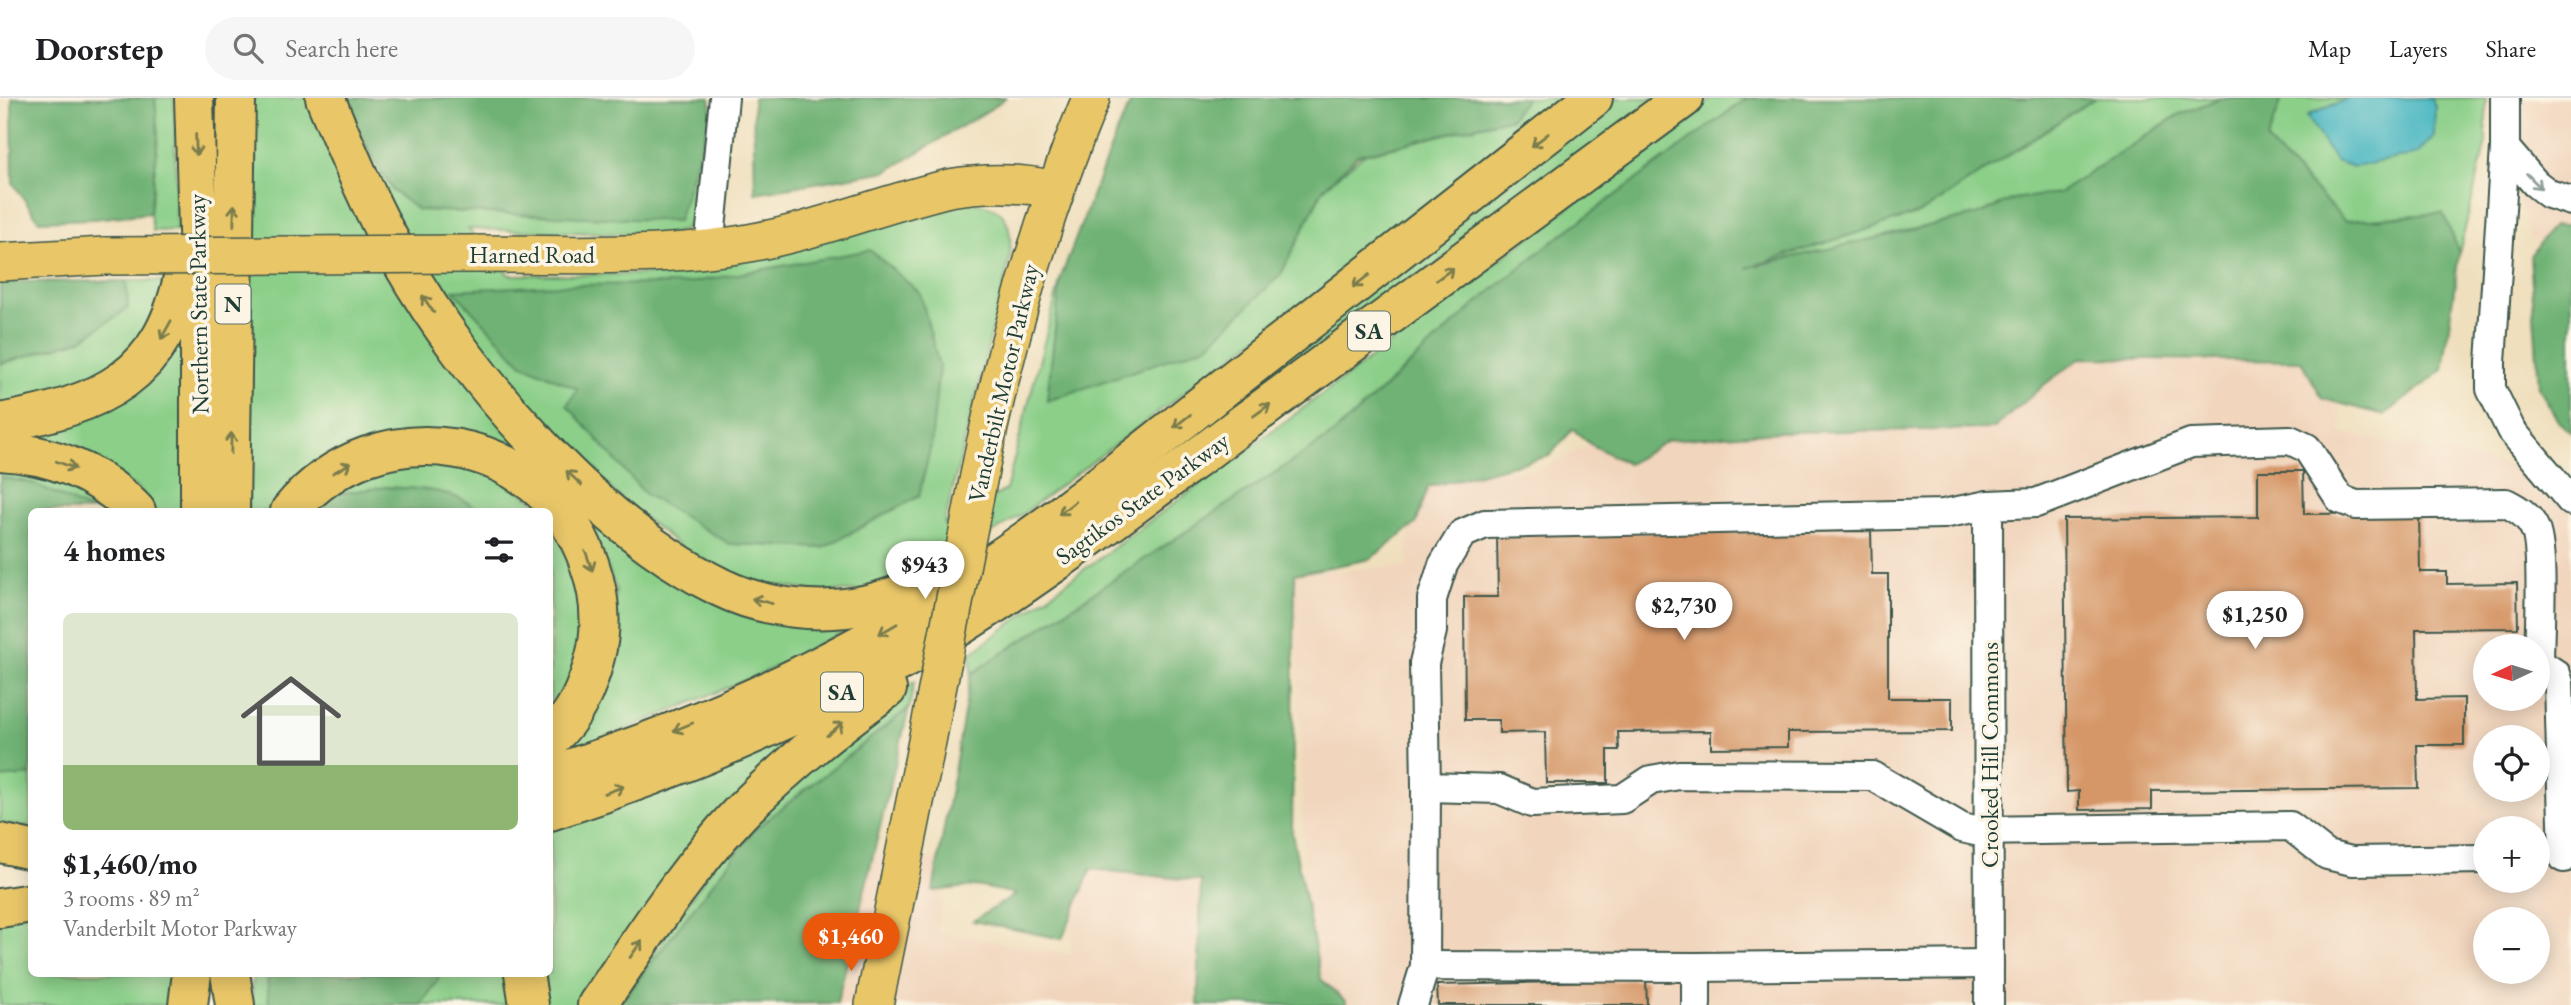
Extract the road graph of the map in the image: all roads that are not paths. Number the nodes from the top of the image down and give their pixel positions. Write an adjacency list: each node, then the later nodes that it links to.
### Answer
1 (194, 98): 11 (highway, Northern State Parkway / N, one-way to 11)
2 (236, 98): 21 (highway, Northern State Parkway / N, one-way to 2)
3 (325, 98): 24 (highway, one-way to 3)
4 (724, 98): 13 (street)
5 (1091, 98): 10 (main road, Vanderbilt Motor Parkway)
6 (1593, 98): 24 (highway, Sagtikos State Parkway / SA, one-way to 24)
7 (1684, 98): 23 (highway, Sagtikos State Parkway / SA, one-way to 7)
8 (2505, 98): 9 (street)
9 (2505, 148): 12 (street, one-way to 12); 17 (street)
10 (1054, 190): 13 (main road, Harned Road); 54 (main road, Vanderbilt Motor Parkway, bridge)
11 (198, 193): 15 (highway, one-way to 15); 20 (highway, Northern State Parkway / N)
12 (2571, 201)
13 (709, 249): 14 (main road, Harned Road, bridge)
14 (0, 262)
15 (0, 423)
16 (0, 451): 19 (highway, one-way to 19)
17 (2571, 501)
18 (1988, 505): 27 (street); 29 (street, Crooked Hill Commons); 35 (street)
19 (133, 508)
20 (200, 508)
21 (230, 508)
22 (293, 508): 25 (highway, one-way to 25)
23 (1108, 523): 28 (highway, Sagtikos State Parkway / SA, one-way to 23); 53 (highway, one-way to 23)
24 (1008, 553): 26 (highway, Sagtikos State Parkway / SA, one-way to 26)
25 (553, 736)
26 (553, 774)
27 (1426, 787): 29 (street); 41 (street)
28 (553, 810)
29 (1989, 830): 34 (street); 40 (street, Crooked Hill Commons)
30 (0, 843): 31 (highway)
31 (28, 850)
32 (28, 851): 33 (highway)
33 (0, 852)
34 (2473, 859)
35 (2557, 859)
36 (0, 886): 37 (highway)
37 (28, 886)
38 (28, 903): 39 (highway)
39 (0, 908)
40 (1989, 964): 42 (street); 57 (street, Crooked Hill Commons)
41 (1425, 966): 42 (street); 55 (street)
42 (1696, 967): 56 (street)
43 (192, 977): 48 (highway)
44 (198, 977): 49 (highway)
45 (225, 977): 50 (highway)
46 (231, 977): 51 (highway)
47 (525, 977): 52 (highway)
48 (188, 1005)
49 (197, 1005)
50 (225, 1005)
51 (235, 1005)
52 (529, 1005)
53 (597, 1005)
54 (874, 1005)
55 (1413, 1005)
56 (1696, 1005)
57 (1989, 1005)

